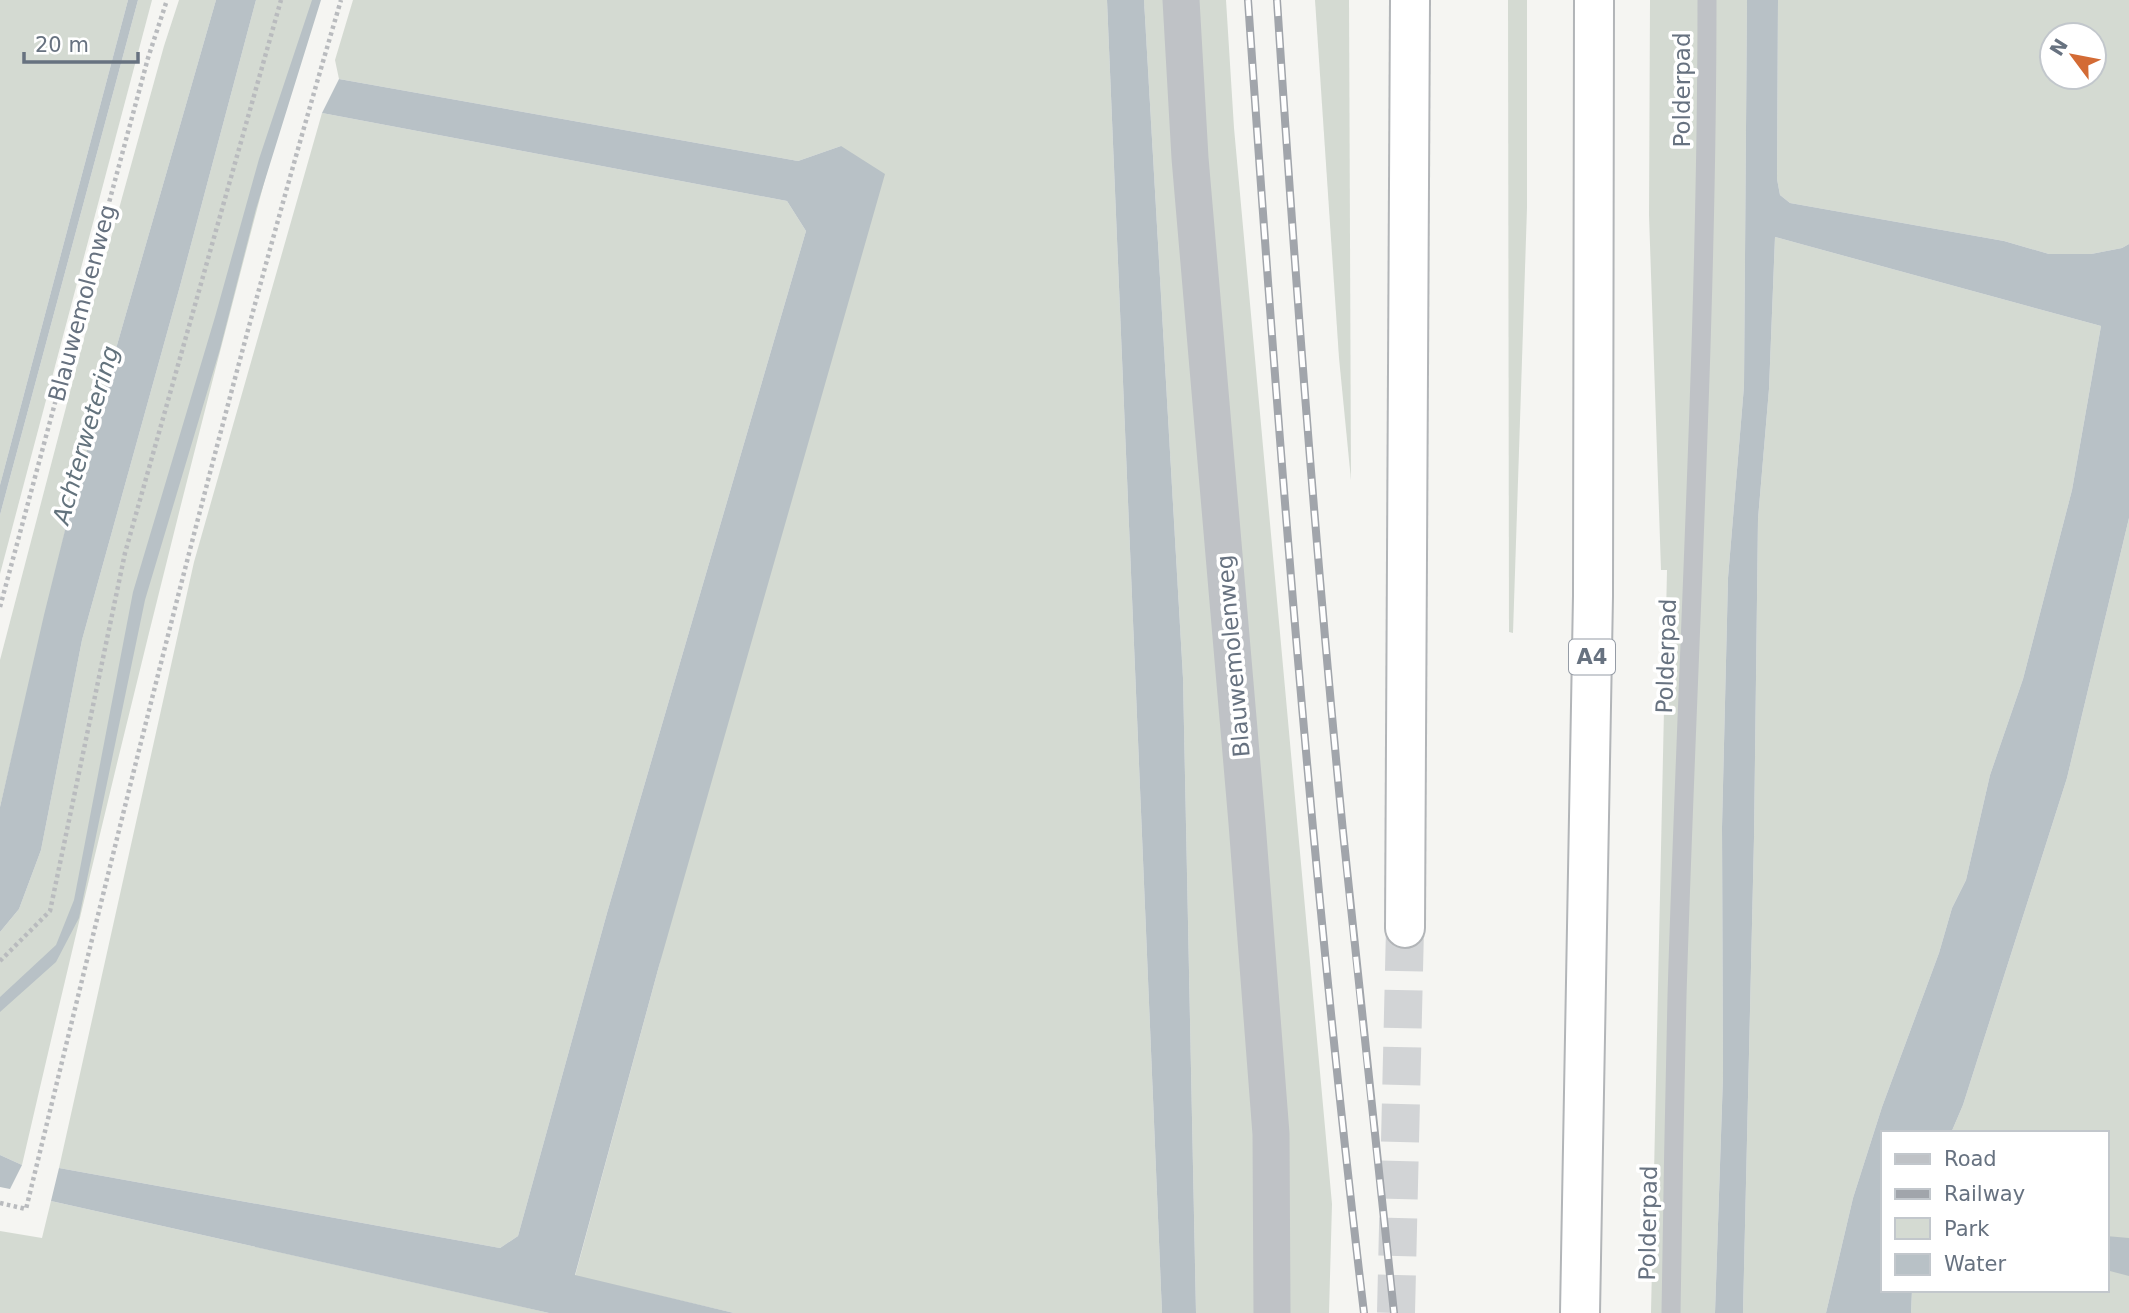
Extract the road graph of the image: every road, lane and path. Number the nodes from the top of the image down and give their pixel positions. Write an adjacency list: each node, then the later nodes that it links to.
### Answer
1 (167, 0): 8 (path, Blauwemolenweg)
2 (281, 0): 10 (path)
3 (341, 0): 11 (path)
4 (1181, 0): 12 (street, Blauwemolenweg)
5 (1410, 0): 9 (highway)
6 (1594, 0): 13 (highway, A4)
7 (1707, 0): 14 (lane, Polderpad)
8 (0, 607)
9 (1405, 928)
10 (0, 961)
11 (0, 1203)
12 (1272, 1313)
13 (1580, 1313)
14 (1671, 1313)

